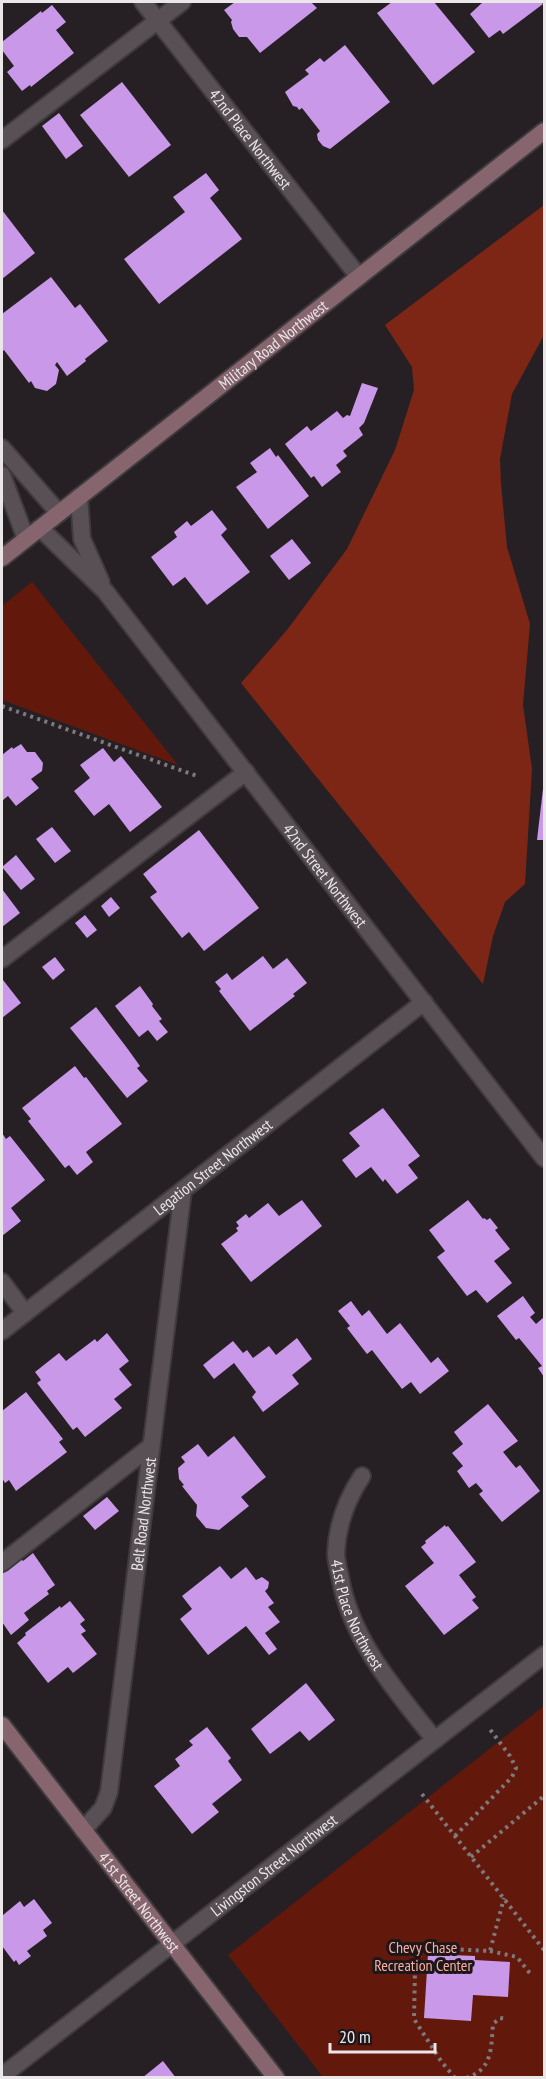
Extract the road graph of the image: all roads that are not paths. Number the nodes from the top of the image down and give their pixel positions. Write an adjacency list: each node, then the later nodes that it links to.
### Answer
1 (143, 2): 3 (street, 42nd Place Northwest)
2 (182, 2): 3 (street)
3 (157, 20): 5 (street); 6 (street, 42nd Place Northwest)
4 (544, 131): 6 (main road, Military Road Northwest)
5 (4, 133)
6 (359, 277): 9 (main road, Military Road Northwest)
7 (2, 448): 10 (street)
8 (2, 475): 12 (street)
9 (79, 497): 10 (main road, Military Road Northwest); 14 (street, 42nd Street Northwest)
10 (59, 513): 11 (main road, Military Road Northwest)
11 (40, 528): 12 (main road, Military Road Northwest); 14 (street, 42nd Street Northwest)
12 (26, 539): 13 (main road, Military Road Northwest)
13 (2, 558)
14 (105, 591): 15 (street, 42nd Street Northwest)
15 (246, 772): 16 (street); 17 (street, 42nd Street Northwest)
16 (2, 959)
17 (424, 1002): 18 (street, 42nd Street Northwest); 19 (street, Legation Street Northwest)
18 (544, 1158)
19 (183, 1190): 21 (street, Legation Street Northwest); 23 (street, Belt Road Northwest)
20 (2, 1282): 21 (street)
21 (25, 1313): 22 (street, Legation Street Northwest)
22 (2, 1331)
23 (151, 1446): 25 (street); 29 (street, Belt Road Northwest)
24 (362, 1476): 28 (street, 41st Place Northwest)
25 (2, 1563)
26 (544, 1655): 28 (street, Livingston Street Northwest)
27 (2, 1725): 29 (main road, 41st Street Northwest)
28 (435, 1740): 30 (street, Livingston Street Northwest)
29 (83, 1830): 30 (main road, 41st Street Northwest)
30 (172, 1945): 31 (street, Livingston Street Northwest); 32 (main road, 41st Street Northwest)
31 (2, 2076)
32 (276, 2078)

